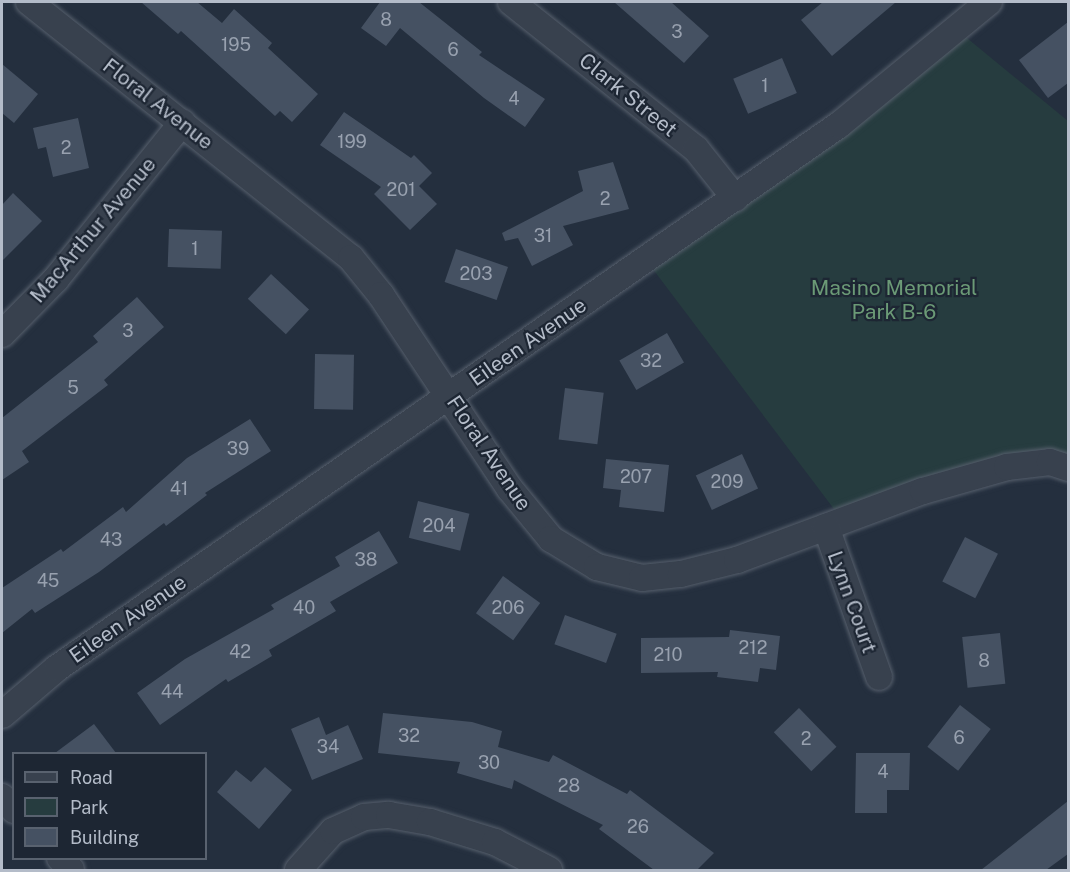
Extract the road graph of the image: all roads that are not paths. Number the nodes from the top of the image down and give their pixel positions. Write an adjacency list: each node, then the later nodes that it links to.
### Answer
1 (29, 2): 4 (street, Floral Avenue)
2 (511, 2): 5 (street, Clark Street)
3 (989, 2): 5 (street, Eileen Avenue)
4 (182, 123): 6 (street, MacArthur Avenue); 7 (street, Floral Avenue)
5 (735, 198): 7 (street, Eileen Avenue)
6 (2, 334)
7 (450, 396): 9 (street, Floral Avenue); 11 (street, Eileen Avenue)
8 (1068, 468): 9 (street, Floral Avenue)
9 (825, 527): 10 (street, Lynn Court)
10 (879, 677)
11 (2, 715)
12 (298, 870): 13 (street)
13 (549, 870)

